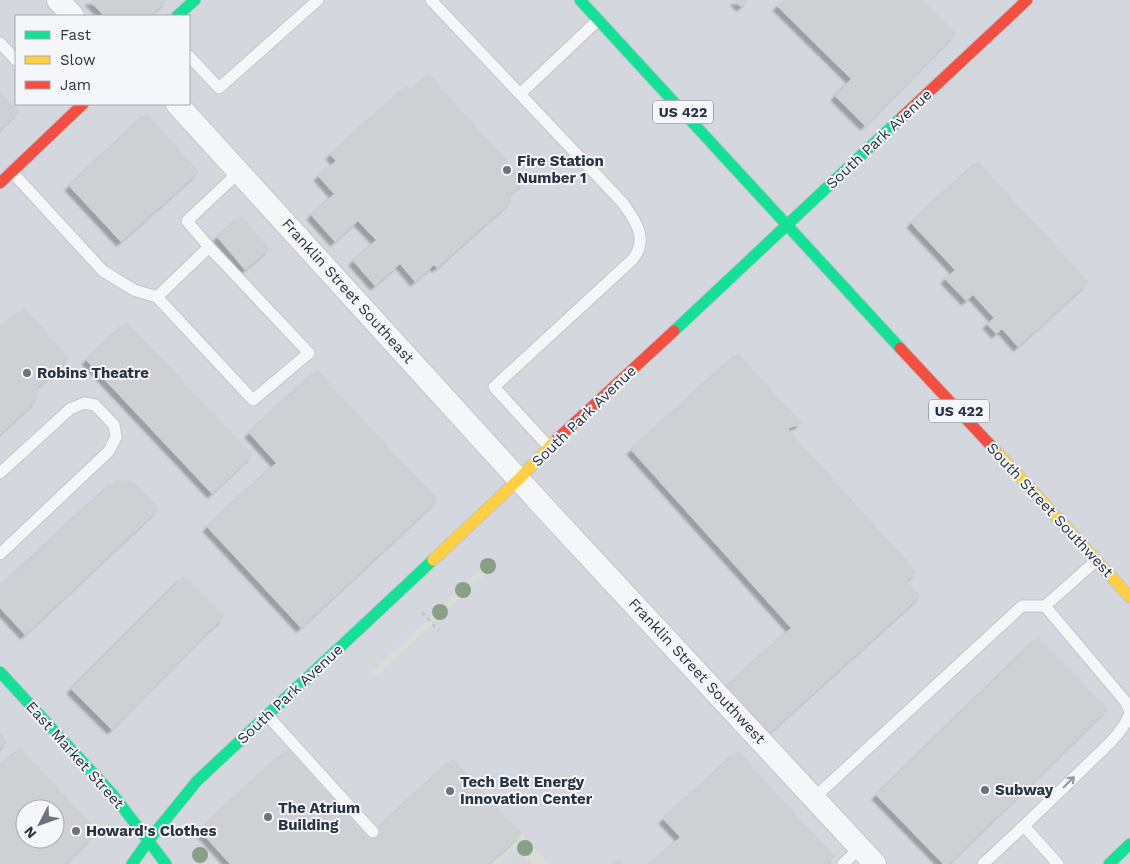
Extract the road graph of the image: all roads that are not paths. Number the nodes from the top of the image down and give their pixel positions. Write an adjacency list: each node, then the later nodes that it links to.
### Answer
1 (58, 0): 7 (street)
2 (195, 0): 8 (street)
3 (318, 0): 11 (lane)
4 (431, 0): 13 (lane)
5 (580, 0): 9 (street, US 422)
6 (1027, 0): 19 (street, South Park Avenue)
7 (72, 15)
8 (178, 15)
9 (598, 20): 13 (lane); 19 (street, US 422)
10 (0, 43): 12 (lane)
11 (190, 57)
12 (15, 59)
13 (520, 94): 22 (lane)
14 (81, 105): 16 (street)
15 (178, 105): 17 (street, Franklin Street Southeast)
16 (12, 172): 18 (street); 21 (lane)
17 (239, 172): 20 (lane); 24 (street, Franklin Street Southeast)
18 (0, 183)
19 (787, 225): 22 (street, South Park Avenue); 26 (street, South Street Southwest / US 422)
20 (210, 247): 21 (lane); 21 (lane)
21 (157, 297)
22 (549, 447): 24 (street, South Park Avenue)
23 (0, 473): 25 (lane)
24 (518, 479): 31 (street, South Park Avenue); 32 (street, Franklin Street Southwest)
25 (0, 554)
26 (1097, 560): 27 (street, South Street Southwest / US 422); 28 (lane)
27 (1130, 597)
28 (1045, 606): 30 (lane); 32 (lane)
29 (0, 672): 35 (street, East Market Street)
30 (1129, 715): 33 (lane, one-way to 30)
31 (267, 716): 34 (lane); 35 (street, South Park Avenue)
32 (814, 798): 37 (street, Franklin Street Southwest)
33 (1024, 826): 42 (lane); 43 (lane)
34 (373, 832)
35 (149, 840): 38 (street, South Park Avenue); 39 (street, East Market Street)
36 (1130, 844): 44 (street)
37 (860, 848): 40 (lane); 41 (street, Franklin Street Southwest)
38 (132, 864)
39 (166, 864)
40 (843, 864)
41 (875, 864)
42 (984, 864)
43 (1058, 864)
44 (1109, 864)

